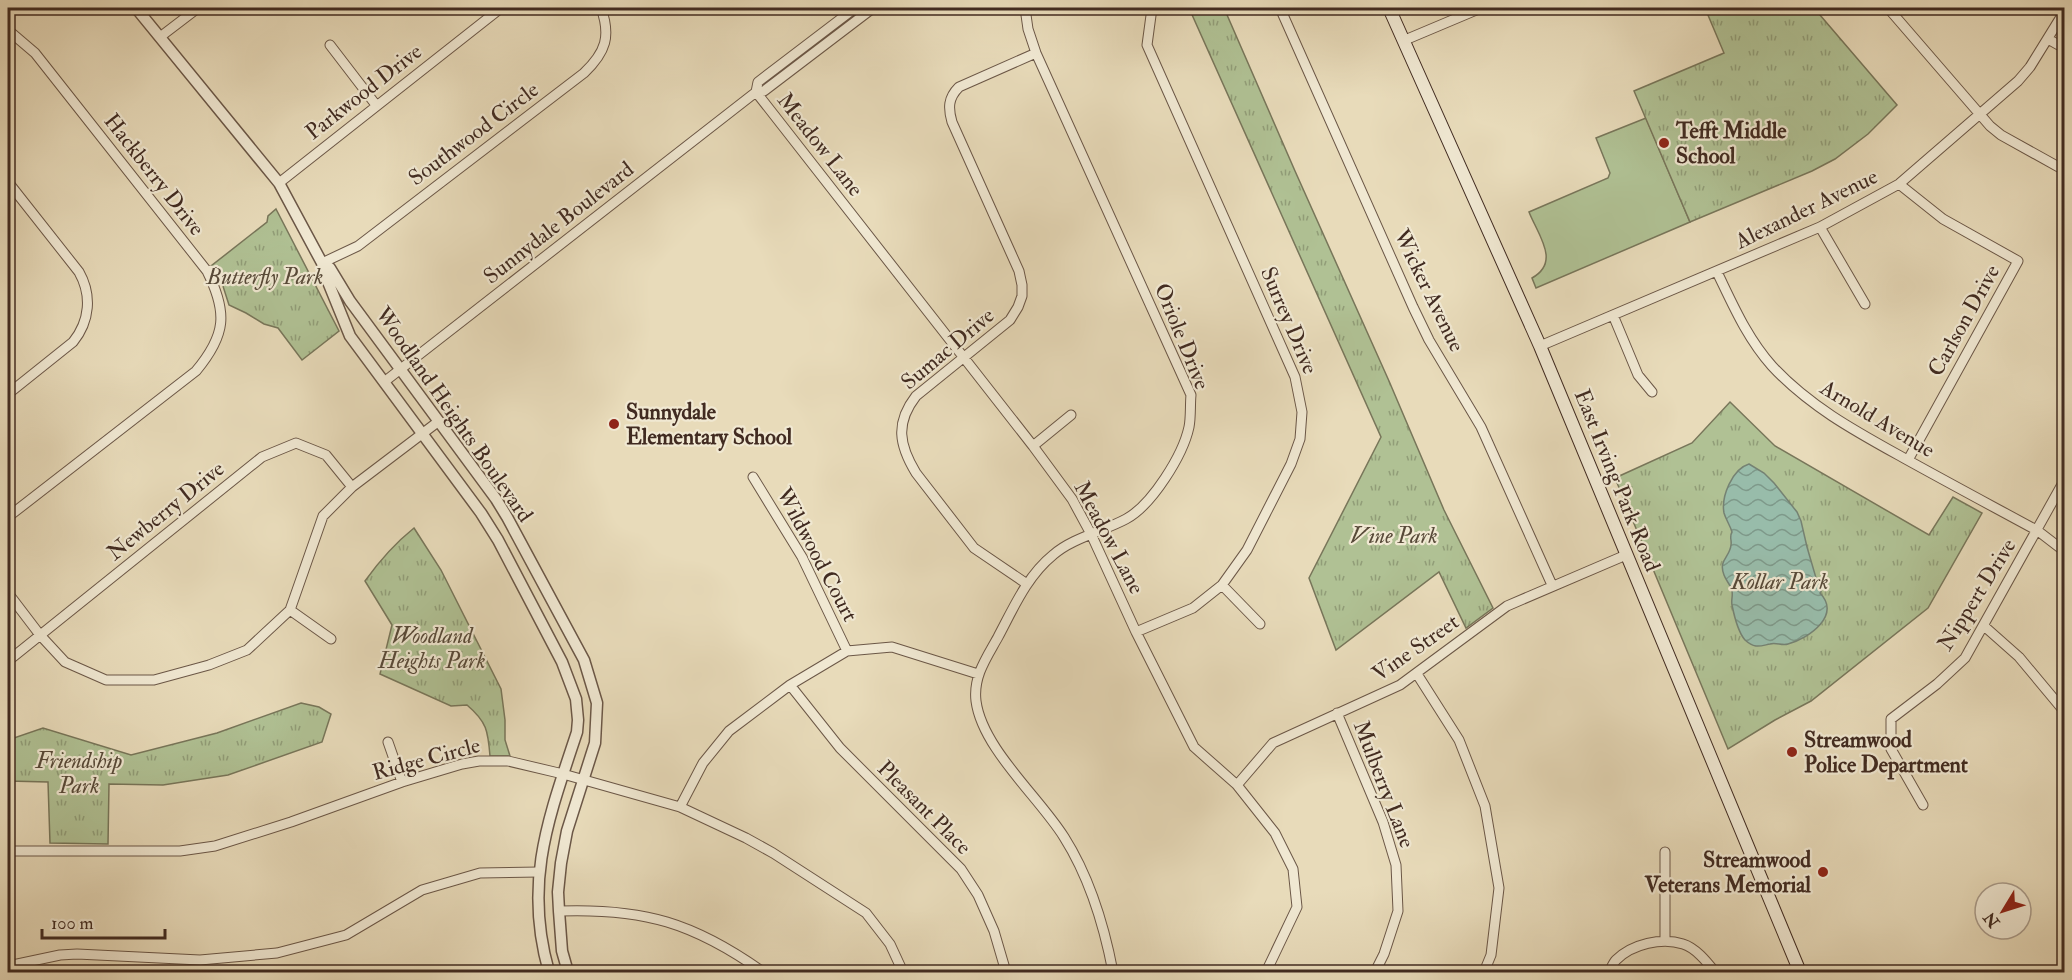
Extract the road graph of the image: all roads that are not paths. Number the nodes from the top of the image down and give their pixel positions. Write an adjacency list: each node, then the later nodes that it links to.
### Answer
1 (136, 8): 15 (street, Woodland Heights Boulevard)
2 (198, 8): 15 (street)
3 (501, 8): 22 (street, Parkwood Drive)
4 (601, 8): 29 (street, Southwood Circle)
5 (855, 8): 21 (street, Sunnydale Boulevard)
6 (873, 8): 21 (street, Sunnydale Boulevard)
7 (1025, 8): 20 (street, Oriole Drive)
8 (1152, 8): 53 (street, Surrey Drive)
9 (1280, 8): 54 (street, Wicker Avenue)
10 (1389, 8): 17 (main road, East Irving Park Road)
11 (1481, 8): 17 (street)
12 (1888, 8): 23 (street)
13 (2064, 12): 16 (street, Alexander Avenue)
14 (8, 30): 47 (street, Hackberry Drive)
15 (160, 37): 26 (street, Woodland Heights Boulevard)
16 (2048, 39): 19 (street); 23 (street, Alexander Avenue)
17 (1405, 40): 33 (main road, East Irving Park Road)
18 (330, 45): 22 (street)
19 (2064, 48)
20 (1036, 53): 34 (street, Sumac Drive); 49 (street, Oriole Drive)
21 (756, 92): 34 (street, Meadow Lane); 35 (street, Sunnydale Boulevard)
22 (376, 105): 26 (street, Parkwood Drive)
23 (1980, 114): 24 (street); 27 (street, Alexander Avenue)
24 (2064, 170)
25 (8, 182): 38 (street)
26 (279, 183): 29 (street, Woodland Heights Boulevard)
27 (1899, 184): 28 (street, Alexander Avenue); 43 (street, Carlson Drive)
28 (1820, 227): 30 (street, Alexander Avenue); 31 (street)
29 (322, 263): 35 (street, Woodland Heights Boulevard); 36 (street, Woodland Heights Boulevard)
30 (1718, 272): 32 (street, Alexander Avenue); 43 (street, Arnold Avenue)
31 (1865, 304)
32 (1613, 315): 33 (street, Alexander Avenue); 37 (street)
33 (1540, 346): 51 (main road, East Irving Park Road)
34 (963, 358): 42 (street, Meadow Lane); 52 (street, Sumac Drive)
35 (401, 369): 36 (street, Sunnydale Boulevard); 40 (street, Woodland Heights Boulevard)
36 (384, 382): 41 (street, Woodland Heights Boulevard)
37 (1652, 392)
38 (8, 394)
39 (1071, 415): 42 (street)
40 (439, 421): 41 (street); 71 (street, Woodland Heights Boulevard)
41 (422, 433): 46 (street); 70 (street, Woodland Heights Boulevard)
42 (1033, 446): 49 (street, Meadow Lane)
43 (1908, 460): 48 (street, Arnold Avenue)
44 (753, 477): 62 (street, Wildwood Court)
45 (2064, 481): 48 (street, Nippert Drive)
46 (352, 487): 56 (street); 60 (street, Newberry Drive)
47 (8, 517)
48 (2038, 531): 50 (street, Arnold Avenue); 58 (street, Nippert Drive)
49 (1091, 534): 52 (street, Oriole Drive); 59 (street, Meadow Lane)
50 (2064, 551)
51 (1626, 555): 54 (street, Vine Street); 93 (main road, East Irving Park Road)
52 (1027, 585): 64 (street, Oriole Drive)
53 (1222, 585): 57 (street); 59 (street, Surrey Drive)
54 (1552, 585): 65 (street, Vine Street)
55 (8, 593): 60 (street)
56 (290, 610): 60 (street); 61 (street)
57 (1260, 624)
58 (1984, 626): 67 (street); 74 (street, Nippert Drive)
59 (1136, 632): 73 (street, Meadow Lane)
60 (40, 635): 63 (street, Newberry Drive)
61 (331, 639)
62 (847, 651): 64 (street); 66 (street)
63 (8, 661)
64 (978, 674): 87 (street, Oriole Drive)
65 (1417, 674): 68 (street, Vine Street); 90 (street)
66 (790, 685): 75 (street); 86 (street, Pleasant Place)
67 (2064, 711)
68 (1337, 713): 73 (street, Vine Street); 89 (street, Mulberry Lane)
69 (388, 742): 72 (street)
70 (563, 774): 71 (street, Ridge Circle); 72 (street, Ridge Circle); 78 (street, Woodland Heights Boulevard)
71 (584, 781): 75 (street, Ridge Circle); 79 (street, Woodland Heights Boulevard)
72 (402, 782): 76 (street, Ridge Circle)
73 (1237, 785): 88 (street, Meadow Lane)
74 (1923, 805)
75 (680, 807): 85 (street, Ridge Circle)
76 (8, 851)
77 (1665, 852): 80 (street)
78 (539, 872): 81 (street); 83 (street, Woodland Heights Boulevard)
79 (559, 911): 82 (street, Woodland Heights Boulevard); 84 (street)
80 (1665, 941): 91 (street); 92 (street)
81 (8, 966)
82 (567, 969): 83 (street)
83 (548, 972)
84 (763, 972)
85 (903, 972)
86 (1006, 972)
87 (1113, 972)
88 (1266, 972)
89 (1375, 972)
90 (1484, 972)
91 (1609, 972)
92 (1715, 972)
93 (1800, 972)

